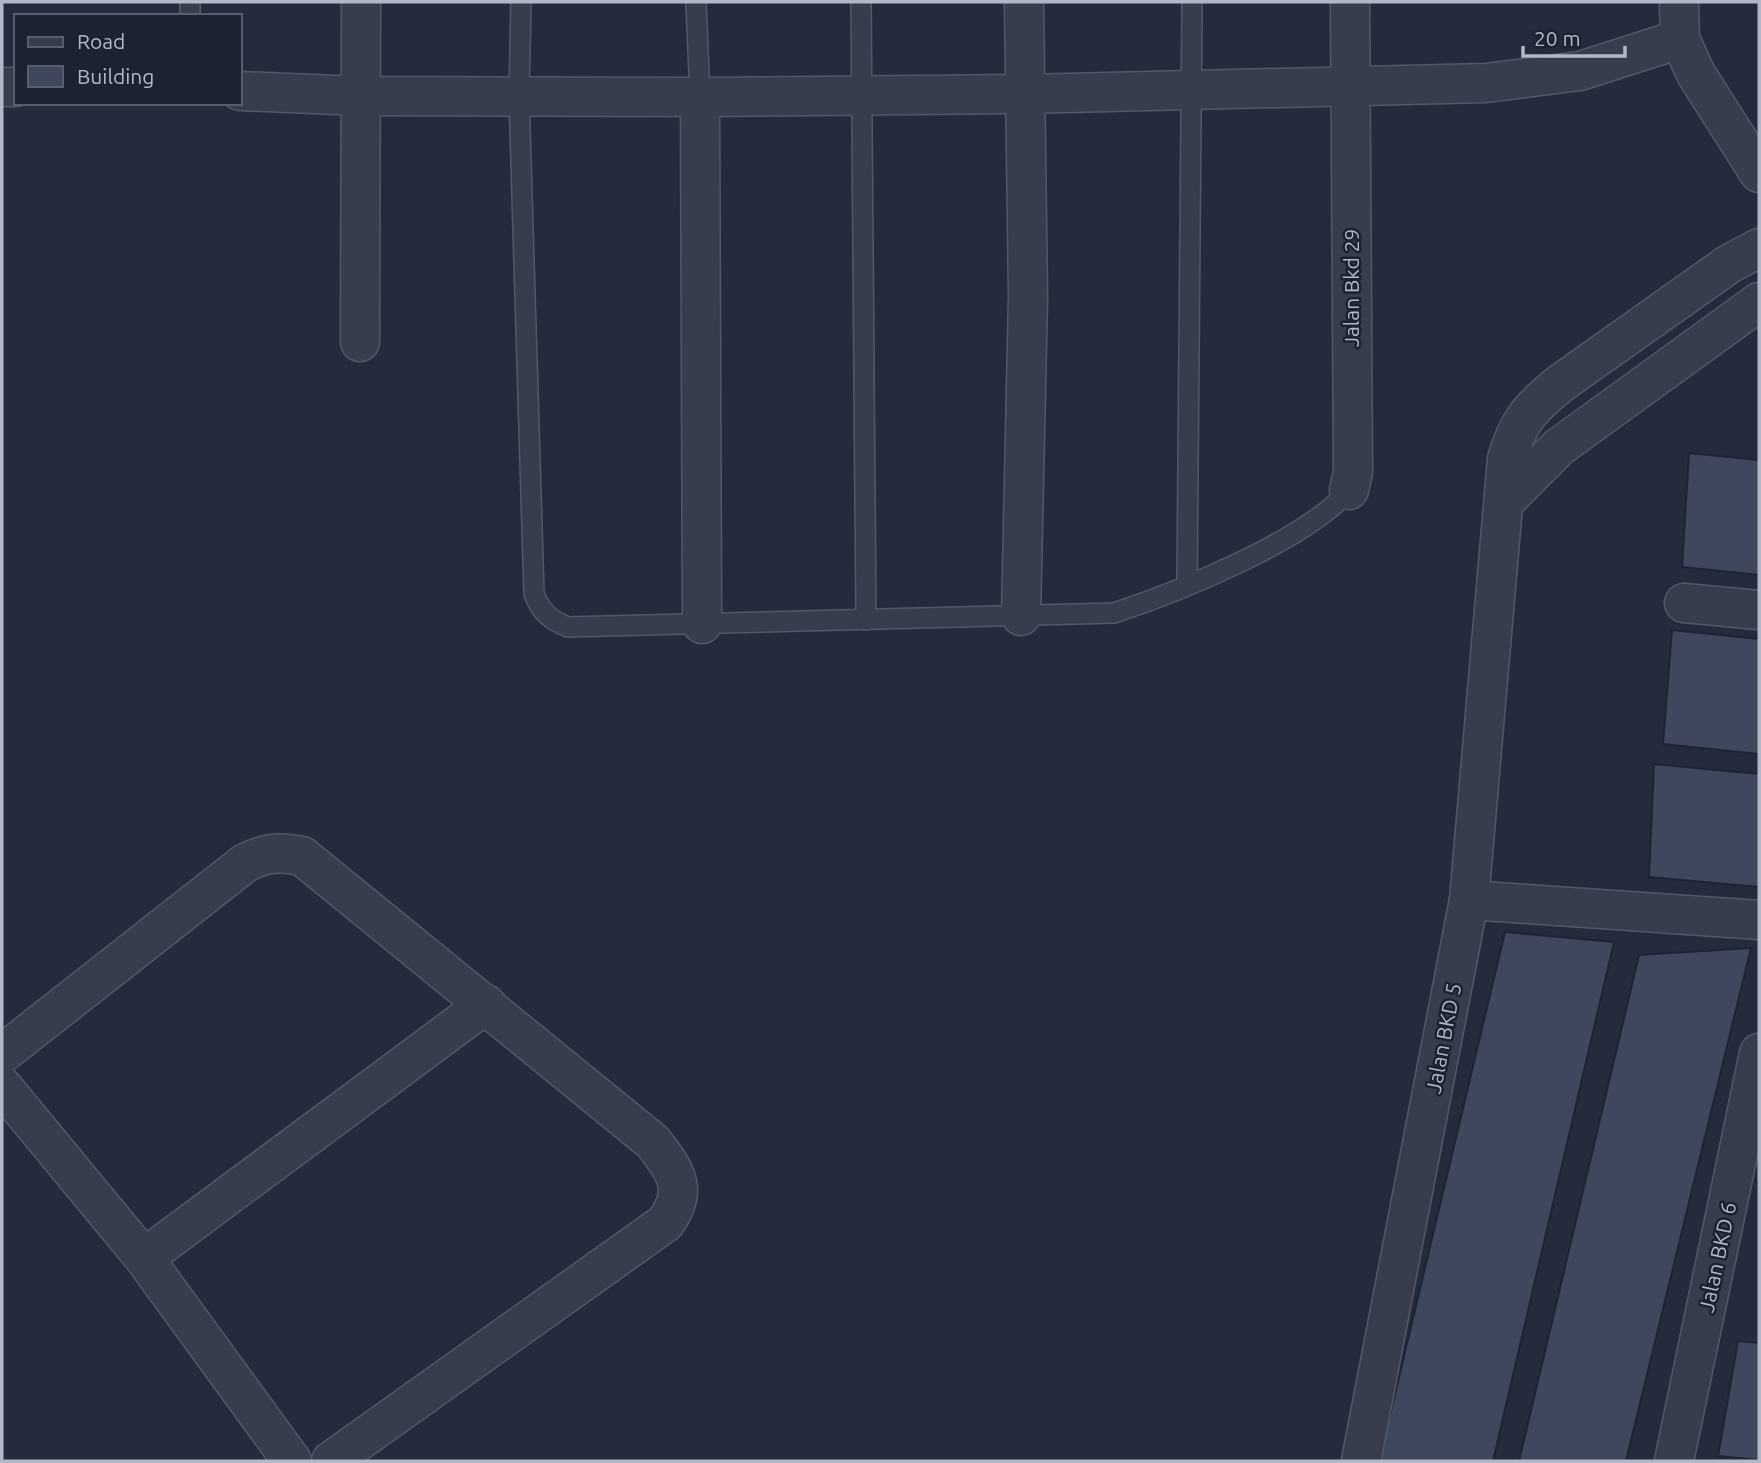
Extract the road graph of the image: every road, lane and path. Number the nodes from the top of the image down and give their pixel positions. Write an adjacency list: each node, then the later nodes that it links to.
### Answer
1 (361, 2): 14 (street)
2 (521, 2): 15 (lane)
3 (696, 2): 16 (lane)
4 (862, 2): 12 (lane)
5 (1024, 2): 13 (street)
6 (1192, 2): 10 (lane)
7 (1350, 2): 9 (street, Jalan Bkd 29)
8 (1679, 20): 9 (street); 17 (street)
9 (1351, 86): 10 (street); 21 (street, Jalan Bkd 29)
10 (1191, 90): 13 (street); 23 (lane)
11 (242, 91): 14 (street)
12 (861, 93): 13 (street); 16 (street); 27 (lane)
13 (1025, 94): 26 (street)
14 (361, 96): 15 (street); 20 (street)
15 (519, 96): 16 (street); 28 (lane)
16 (700, 97): 28 (street)
17 (1759, 173)
18 (1759, 248): 22 (street, Jalan BKD 5)
19 (1759, 302): 22 (street)
20 (360, 342)
21 (1349, 490): 23 (lane)
22 (1504, 502): 29 (street, Jalan BKD 5)
23 (1187, 584): 26 (lane)
24 (1685, 603): 25 (street)
25 (1759, 610)
26 (1020, 616): 27 (lane)
27 (866, 620): 28 (lane)
28 (702, 624)
29 (1469, 900): 30 (street); 39 (street, Jalan BKD 5)
30 (1759, 920)
31 (486, 1004): 33 (street); 36 (street); 38 (street)
32 (1759, 1053): 35 (street, Jalan BKD 6)
33 (2, 1054)
34 (2, 1086): 36 (street)
35 (1746, 1189): 40 (street, Jalan BKD 6)
36 (144, 1258): 37 (street)
37 (292, 1461)
38 (331, 1461)
39 (1361, 1461)
40 (1674, 1461)

